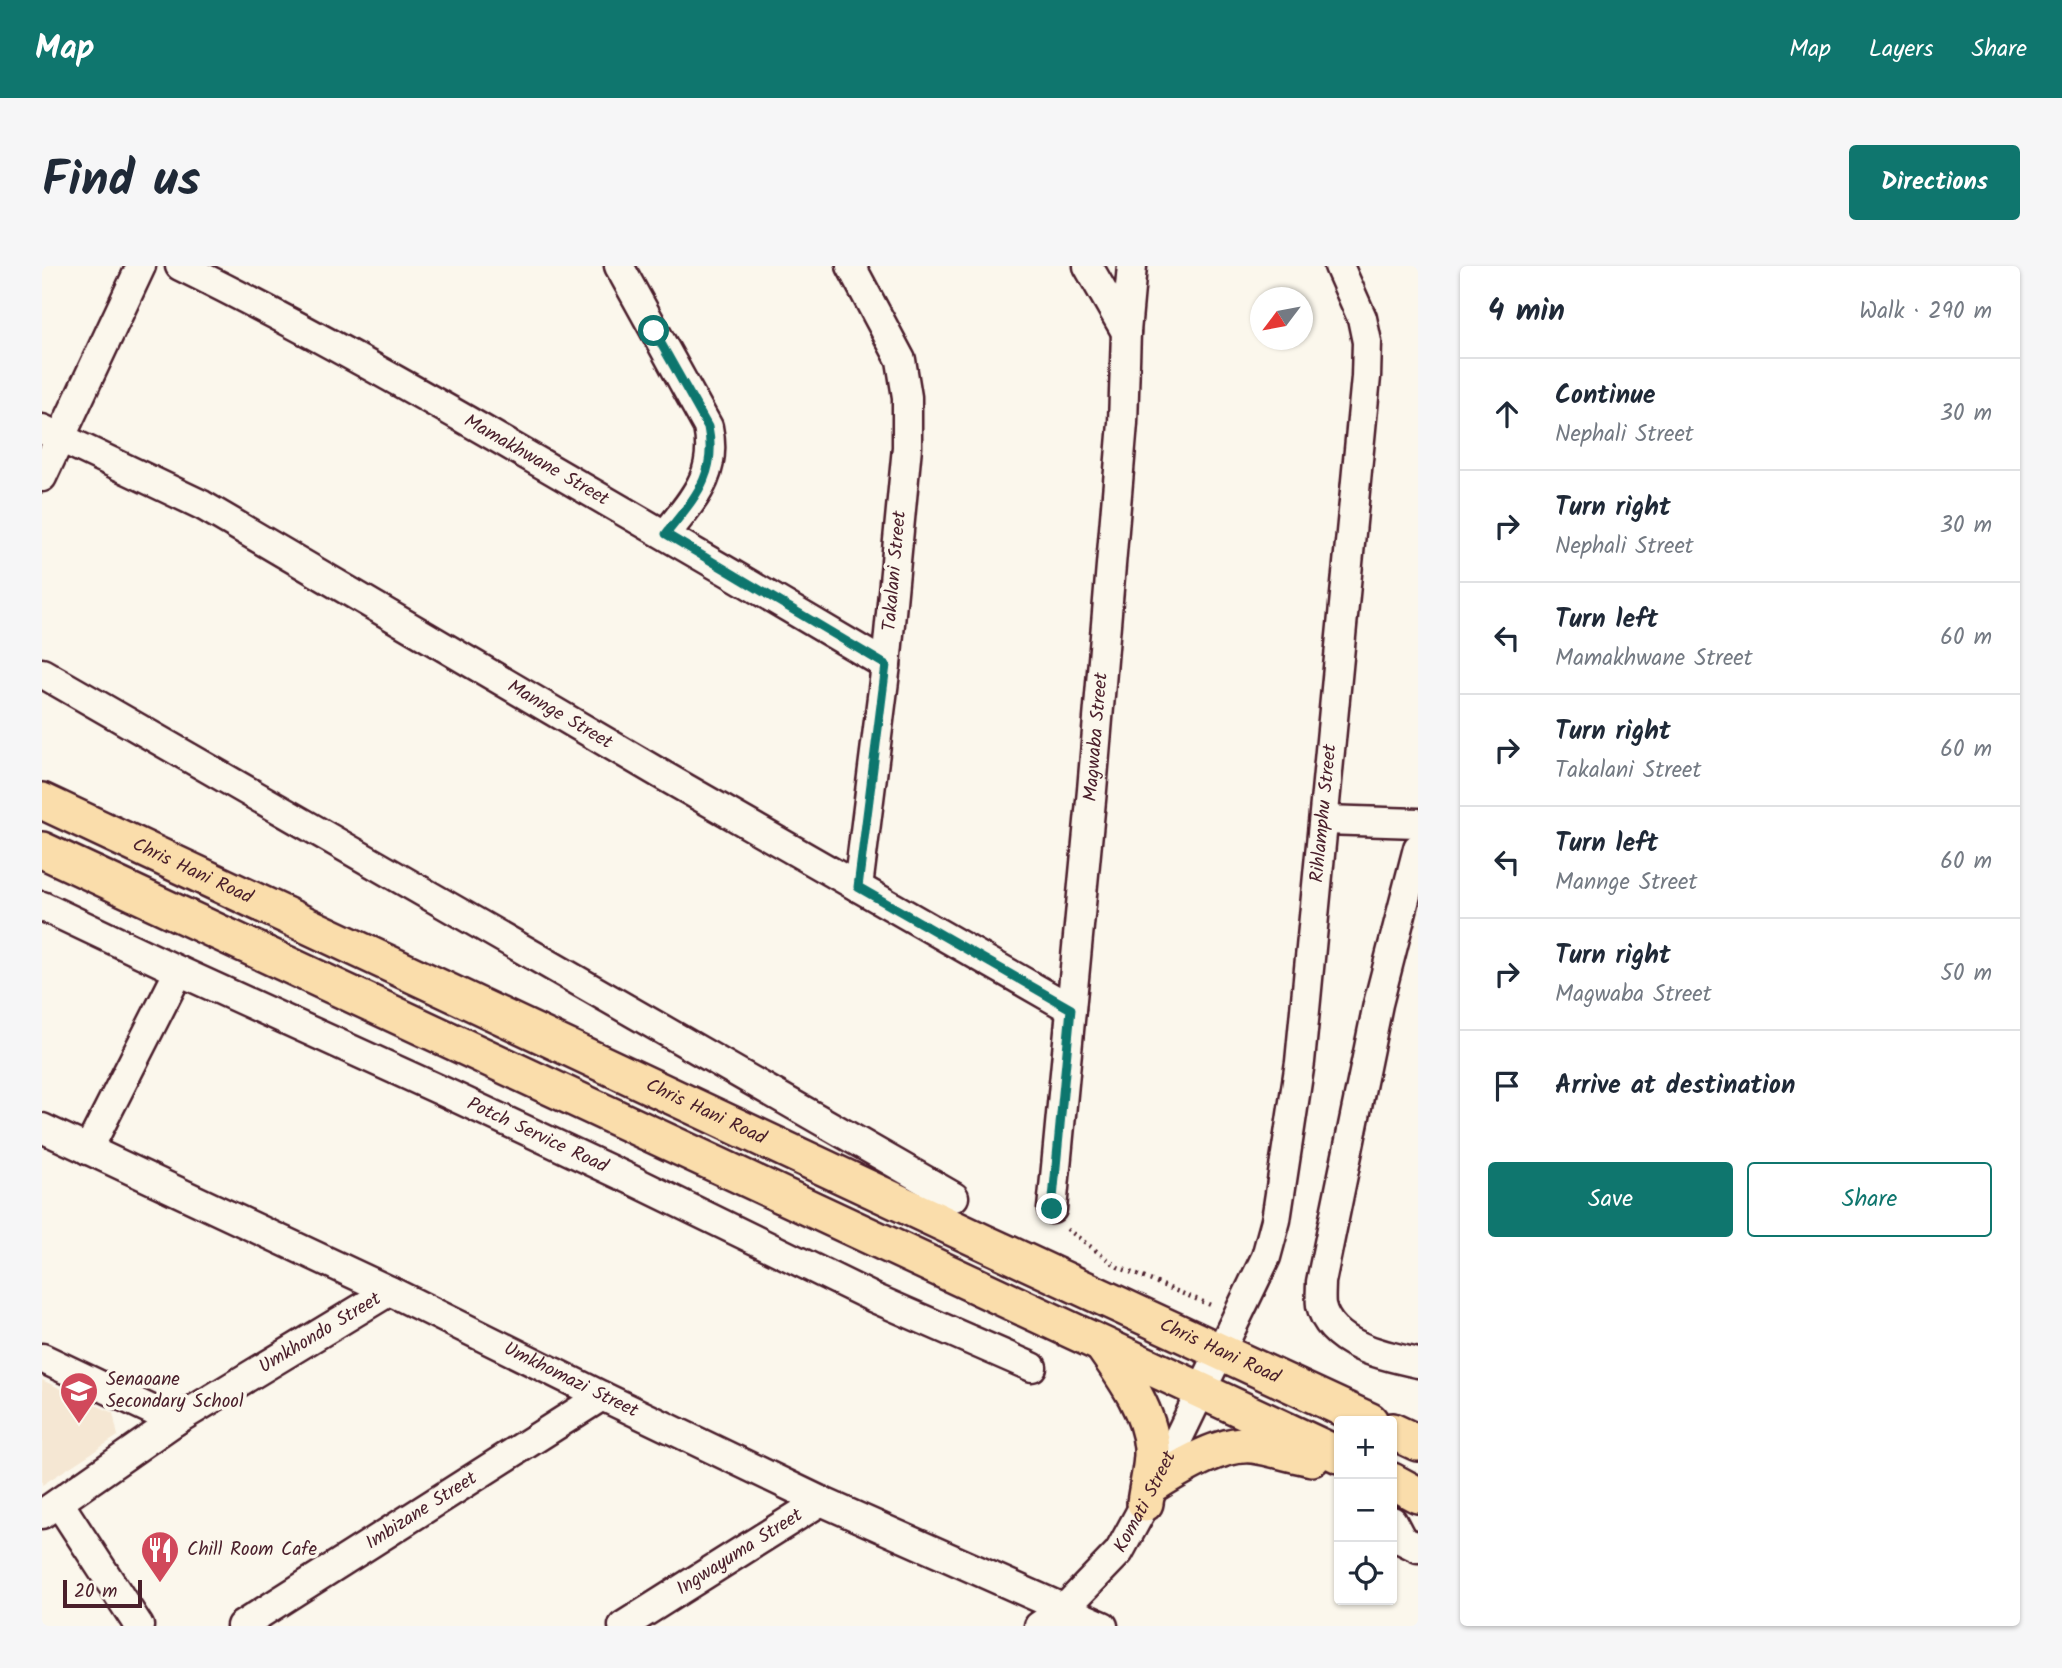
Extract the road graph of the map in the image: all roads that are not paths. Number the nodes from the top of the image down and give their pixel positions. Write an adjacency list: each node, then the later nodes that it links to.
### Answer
1 (141, 266): 9 (street)
2 (180, 266): 11 (street, Mamakhwane Street)
3 (619, 266): 11 (street)
4 (851, 266): 12 (street, Takalani Street)
5 (1088, 266): 8 (street)
6 (1132, 266): 8 (street, Magwaba Street)
7 (1339, 266): 15 (street, Rihlamphu Street)
8 (1126, 332): 22 (street, Magwaba Street)
9 (51, 433): 10 (street); 19 (street, Mannge Street)
10 (42, 477)
11 (666, 534): 12 (street, Mamakhwane Street)
12 (886, 665): 19 (street, Takalani Street)
13 (42, 673): 25 (street)
14 (42, 801): 29 (main road, Chris Hani Road)
15 (1324, 820): 16 (street); 29 (street, Rihlamphu Street)
16 (1418, 822)
17 (42, 850): 28 (main road)
18 (1416, 863): 31 (street)
19 (858, 887): 22 (street, Mannge Street)
20 (42, 906): 21 (street, Potch Service Road)
21 (179, 971): 24 (street); 32 (street, Potch Service Road)
22 (1071, 1009): 26 (street, Magwaba Street)
23 (42, 1128): 24 (street, Umkhomazi Street)
24 (88, 1150): 27 (street, Umkhomazi Street)
25 (954, 1197)
26 (1052, 1209)
27 (390, 1291): 34 (street, Umkhomazi Street); 36 (street, Umkhondo Street)
28 (1102, 1344): 33 (main road); 41 (main road)
29 (1220, 1352): 33 (street, Komati Street); 35 (main road, Chris Hani Road)
30 (42, 1358): 36 (street)
31 (1418, 1363)
32 (1032, 1367)
33 (1201, 1391): 39 (main road); 41 (street, Komati Street)
34 (602, 1396): 42 (street, Umkhomazi Street); 48 (street, Imbizane Street)
35 (1359, 1416)
36 (175, 1421): 43 (street, Umkhondo Street)
37 (1397, 1433): 38 (main road)
38 (1418, 1443)
39 (1334, 1453)
40 (1334, 1462): 41 (main road)
41 (1151, 1492): 46 (street, Komati Street)
42 (821, 1501): 46 (street, Umkhomazi Street); 49 (street, Ingwayuma Street)
43 (50, 1508): 47 (street)
44 (1397, 1530): 45 (street)
45 (1418, 1548)
46 (1065, 1608): 50 (street, Komati Street); 51 (street, Umkhomazi Street)
47 (139, 1626)
48 (241, 1626)
49 (623, 1626)
50 (1039, 1626)
51 (1104, 1626)

